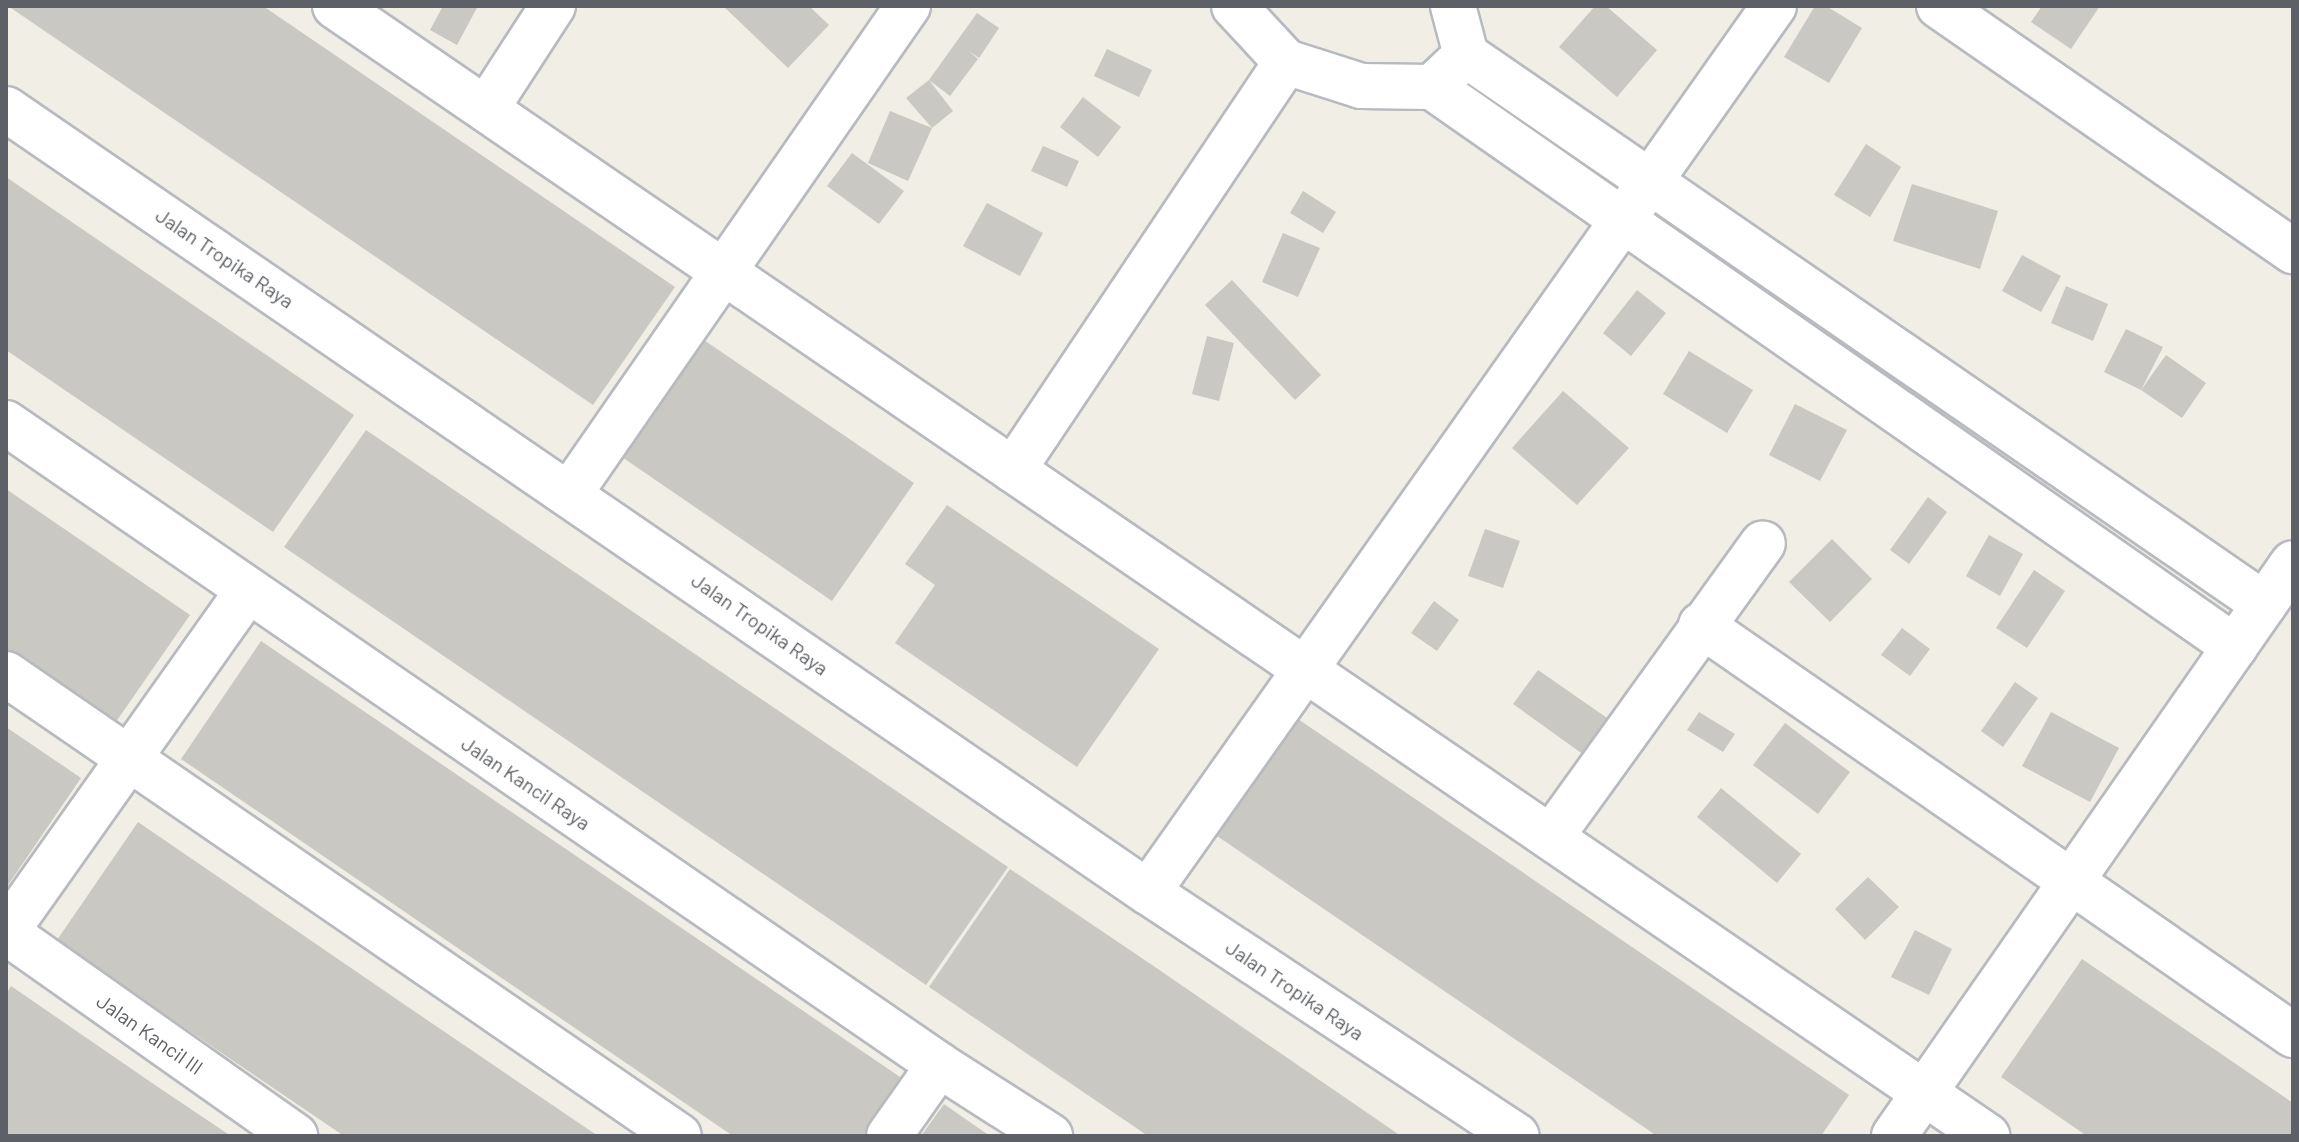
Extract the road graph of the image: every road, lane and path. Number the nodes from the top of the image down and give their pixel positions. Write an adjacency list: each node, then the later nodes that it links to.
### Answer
1 (335, 6): 12 (street)
2 (553, 6): 12 (street)
3 (908, 6): 16 (street)
4 (1234, 6): 9 (street)
5 (1453, 6): 8 (street)
6 (1774, 6): 13 (street)
7 (1939, 6): 15 (street)
8 (1466, 55): 10 (street); 13 (street)
9 (1286, 62): 10 (street); 18 (street)
10 (1432, 87): 14 (street)
11 (6, 109): 19 (street, Jalan Tropika Raya)
12 (486, 109): 16 (street)
13 (1650, 182): 14 (street); 23 (street)
14 (1622, 220): 25 (street); 26 (street)
15 (2293, 251)
16 (722, 270): 18 (street); 19 (street)
17 (6, 423): 22 (street, Jalan Kancil Raya)
18 (1013, 470): 26 (street)
19 (570, 493): 31 (street, Jalan Tropika Raya)
20 (1763, 543): 24 (street)
21 (2293, 563): 23 (street)
22 (247, 592): 28 (street); 34 (street, Jalan Kancil Raya)
23 (2264, 604): 25 (street)
24 (1701, 625): 29 (street); 30 (street)
25 (2235, 647): 30 (street)
26 (1306, 669): 29 (street); 31 (street)
27 (6, 674): 28 (street)
28 (127, 757): 32 (street); 37 (street)
29 (1551, 837): 35 (street)
30 (2071, 882): 33 (street); 35 (street)
31 (1148, 892): 40 (street, Jalan Tropika Raya)
32 (6, 932): 36 (street, Jalan Kancil III)
33 (2288, 1021)
34 (939, 1065): 38 (street); 39 (street, Jalan Kancil Raya)
35 (1924, 1093): 41 (street); 42 (street)
36 (295, 1136)
37 (679, 1136)
38 (889, 1136)
39 (1050, 1136)
40 (1516, 1136)
41 (1894, 1136)
42 (1987, 1136)

